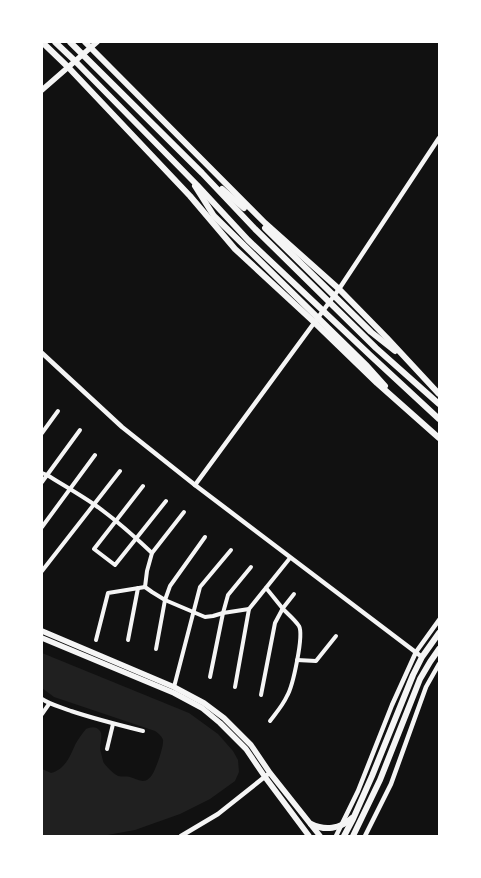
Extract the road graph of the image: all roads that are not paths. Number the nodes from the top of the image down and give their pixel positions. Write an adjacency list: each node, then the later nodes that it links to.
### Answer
1 (42, 42): 7 (main road)
2 (55, 42): 11 (main road)
3 (70, 42): 10 (main road)
4 (85, 42): 6 (main road)
5 (97, 42): 6 (main road)
6 (90, 47): 7 (main road); 12 (main road)
7 (68, 67): 8 (main road); 13 (main road)
8 (42, 90)
9 (439, 138): 12 (street)
10 (202, 173): 15 (main road); 17 (main road)
11 (187, 174): 18 (main road); 20 (main road)
12 (339, 288): 13 (street); 15 (main road)
13 (314, 322): 18 (main road); 29 (street)
14 (42, 353): 29 (street)
15 (410, 363): 16 (main road)
16 (439, 394)
17 (439, 404)
18 (401, 405): 23 (main road)
19 (58, 411): 22 (street)
20 (439, 419)
21 (80, 430): 27 (street)
22 (42, 433)
23 (439, 438)
24 (96, 456): 31 (street)
25 (120, 471): 33 (street)
26 (42, 473): 27 (street)
27 (47, 474): 28 (street); 31 (street)
28 (42, 482)
29 (195, 485): 42 (street)
30 (143, 486): 35 (street)
31 (70, 490): 33 (street); 36 (street)
32 (166, 501): 39 (street)
33 (93, 504): 35 (street); 44 (street)
34 (184, 512): 41 (street)
35 (116, 520): 39 (street); 39 (street)
36 (44, 521): 37 (street)
37 (42, 527)
38 (206, 537): 49 (street)
39 (136, 538): 41 (street)
40 (231, 550): 52 (street)
41 (152, 553): 45 (street)
42 (290, 558): 47 (street); 63 (street)
43 (251, 566): 53 (street)
44 (42, 571)
45 (145, 587): 46 (street); 49 (street)
46 (138, 588): 59 (street); 60 (street)
47 (266, 588): 50 (street); 51 (street)
48 (294, 594): 51 (street)
49 (165, 600): 52 (street); 61 (street)
50 (249, 608): 53 (street); 69 (street)
51 (283, 608): 65 (street); 70 (street)
52 (193, 612): 53 (street); 68 (street)
53 (223, 613): 67 (street)
54 (439, 620): 63 (street)
55 (42, 631): 68 (main road)
56 (439, 633): 64 (main road)
57 (336, 636): 65 (street)
58 (42, 638): 79 (main road)
59 (96, 640)
60 (128, 640)
61 (156, 649)
62 (439, 649): 88 (main road)
63 (416, 652): 64 (street); 82 (street)
64 (422, 657): 80 (main road)
65 (297, 660): 74 (street)
66 (439, 664): 89 (street)
67 (210, 678)
68 (174, 687): 78 (main road)
69 (235, 687)
70 (260, 695)
71 (42, 699): 72 (street)
72 (49, 704): 73 (street); 75 (street)
73 (42, 714)
74 (270, 721)
75 (113, 724): 76 (street); 77 (street)
76 (144, 731)
77 (107, 749)
78 (270, 772): 79 (street); 81 (main road)
79 (265, 777): 83 (street); 84 (main road)
80 (356, 814): 82 (main road); 87 (main road)
81 (311, 824): 82 (main road); 85 (main road)
82 (341, 826): 86 (street)
83 (181, 836)
84 (309, 836)
85 (320, 836)
86 (336, 836)
87 (344, 836)
88 (353, 836)
89 (365, 836)

